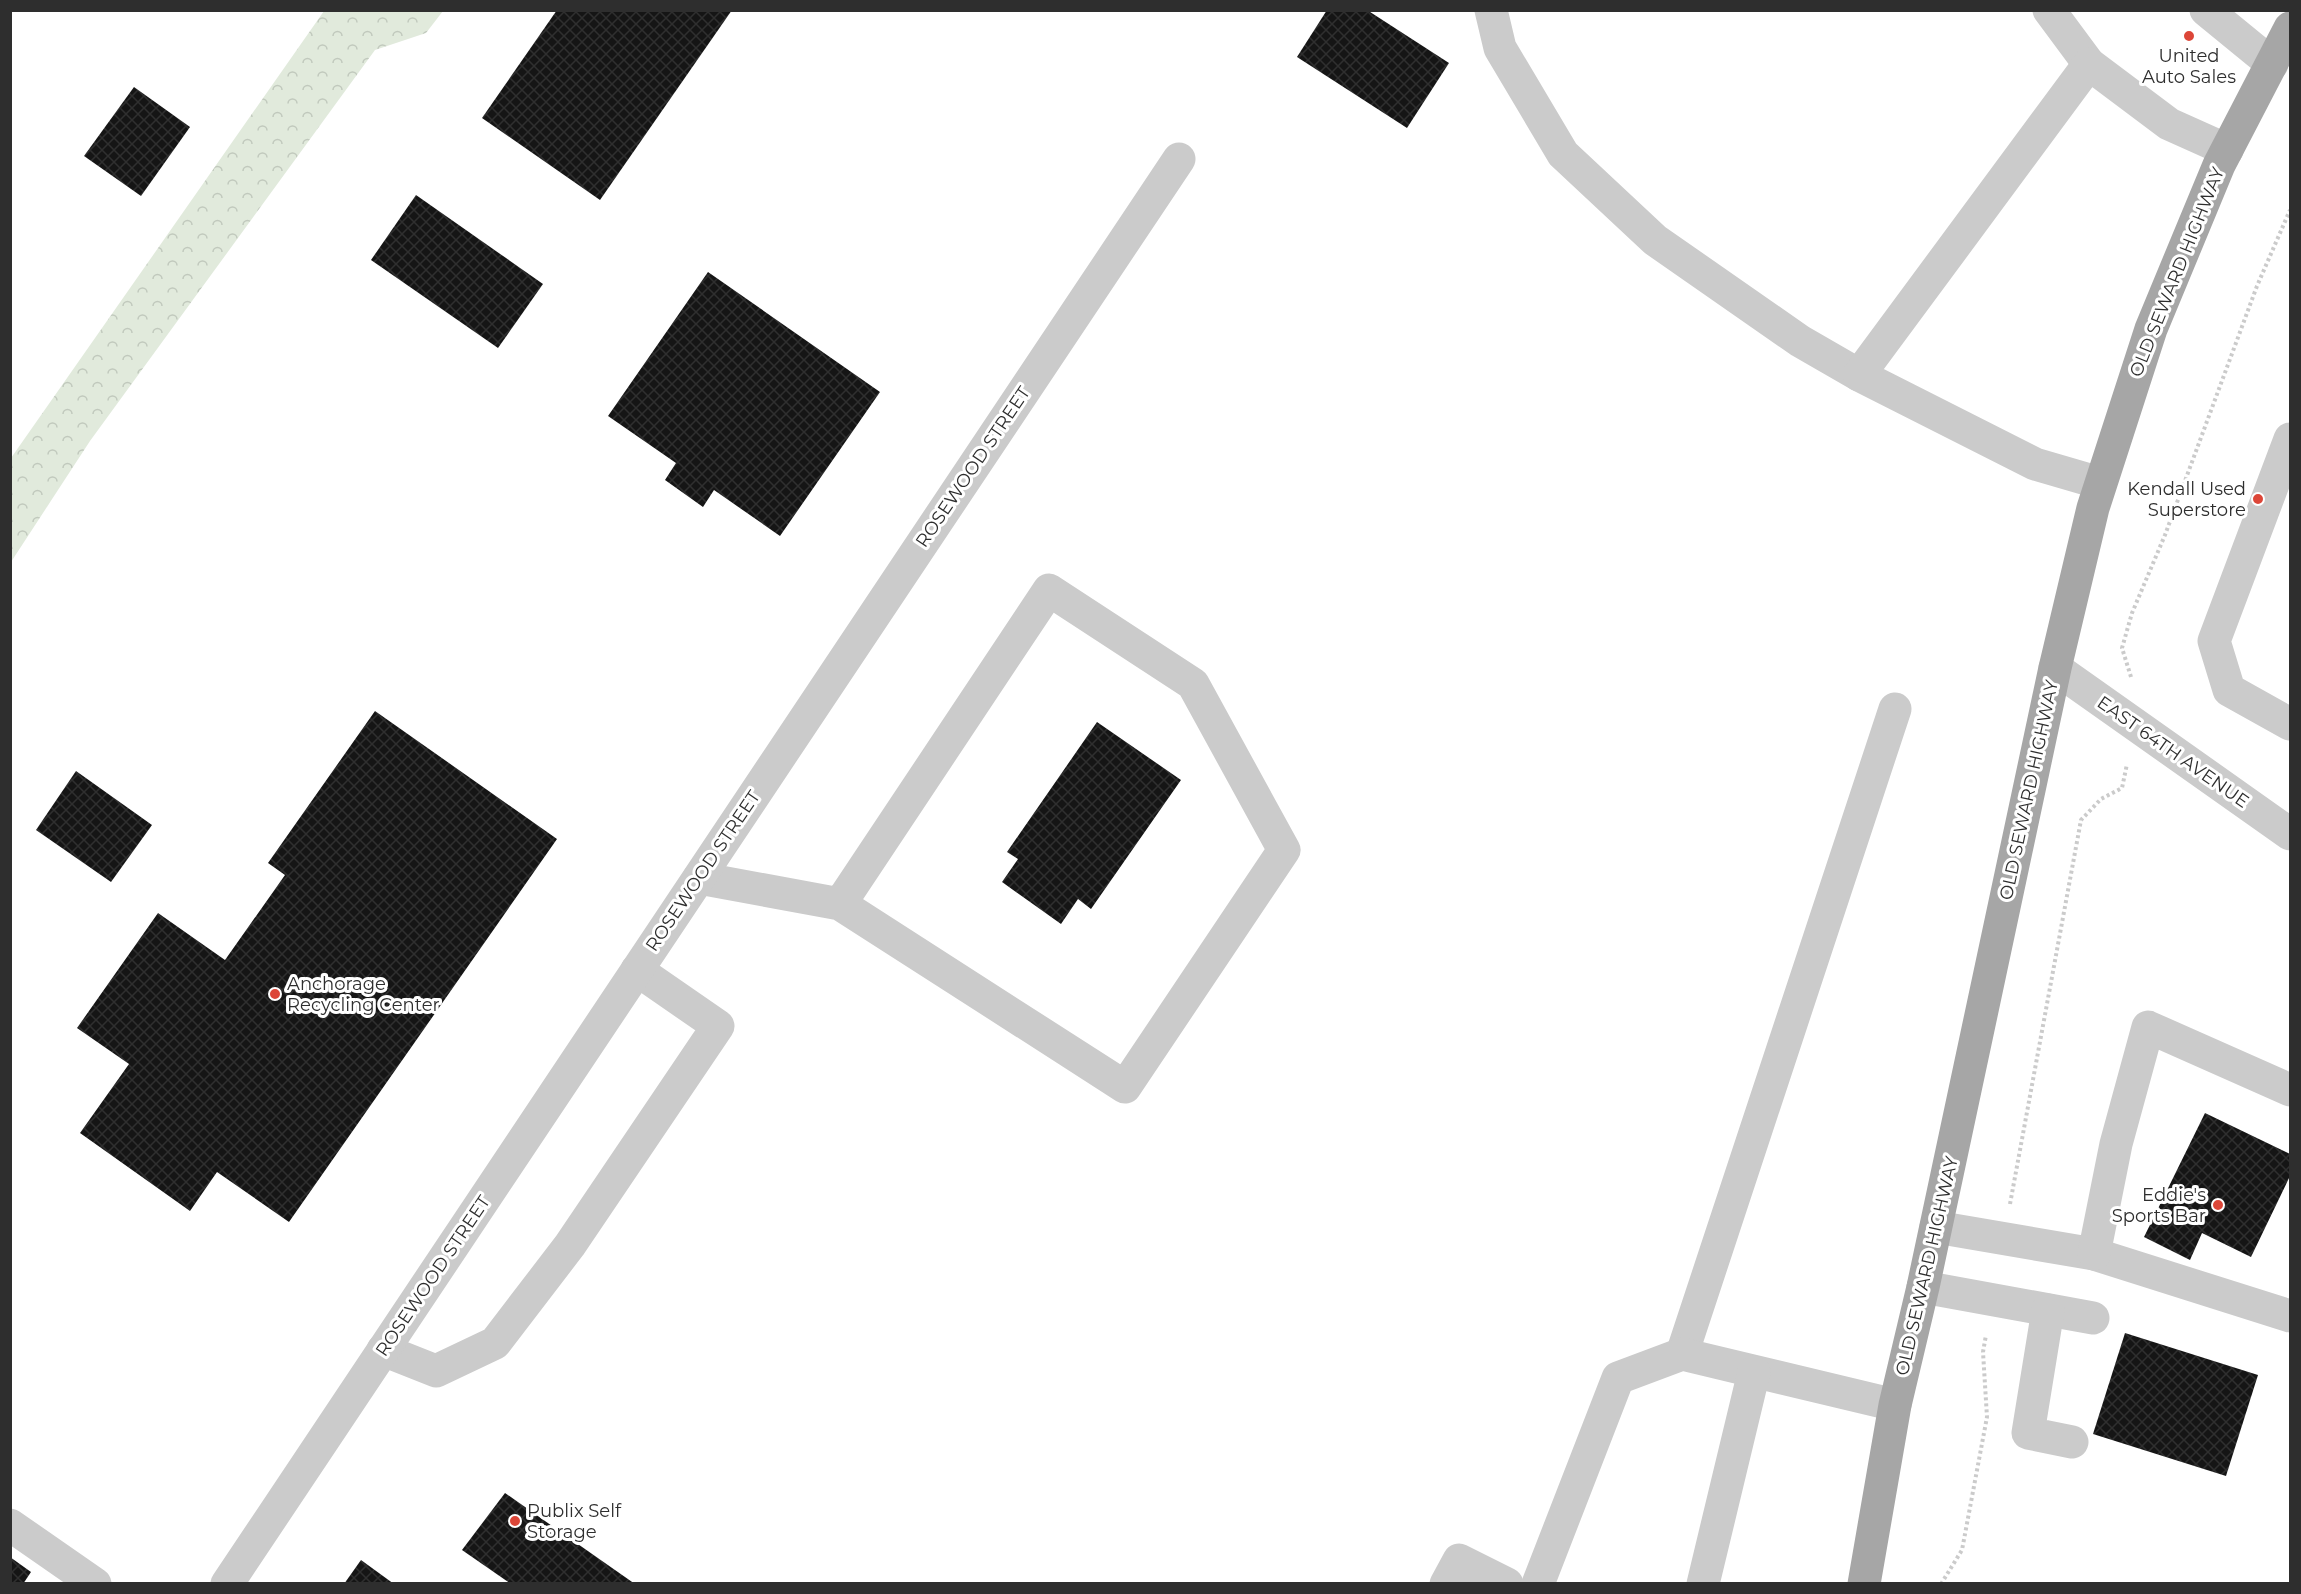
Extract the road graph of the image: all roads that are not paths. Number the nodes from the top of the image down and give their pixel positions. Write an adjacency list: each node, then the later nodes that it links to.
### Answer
1 (1491, 10): 9 (street)
2 (2049, 10): 5 (street)
3 (2206, 10): 6 (street)
4 (2290, 28): 6 (main road, OLD SEWARD HIGHWAY)
5 (2089, 64): 7 (street); 9 (street)
6 (2272, 64): 7 (main road, OLD SEWARD HIGHWAY)
7 (2227, 150): 11 (main road, OLD SEWARD HIGHWAY)
8 (1179, 159): 16 (street, ROSEWOOD STREET)
9 (1859, 375): 11 (street)
10 (2290, 439): 14 (street)
11 (2100, 483): 12 (main road, OLD SEWARD HIGHWAY)
12 (2055, 668): 15 (street, EAST 64TH AVENUE); 20 (main road, OLD SEWARD HIGHWAY)
13 (1895, 709): 27 (street)
14 (2290, 724)
15 (2288, 821)
16 (699, 878): 17 (street); 18 (street, ROSEWOOD STREET)
17 (840, 904): 17 (street)
18 (637, 970): 26 (street, ROSEWOOD STREET); 26 (street)
19 (2290, 1090): 21 (street)
20 (1936, 1227): 21 (street); 22 (main road, OLD SEWARD HIGHWAY)
21 (2094, 1254): 24 (street)
22 (1923, 1287): 23 (street); 29 (main road, OLD SEWARD HIGHWAY)
23 (2049, 1310): 25 (street); 30 (street)
24 (2290, 1316)
25 (2093, 1318)
26 (383, 1350): 33 (street, ROSEWOOD STREET)
27 (1682, 1354): 28 (street); 36 (street)
28 (1755, 1372): 29 (street); 37 (street)
29 (1895, 1405): 38 (main road, OLD SEWARD HIGHWAY)
30 (2072, 1442)
31 (10, 1525): 32 (street)
32 (95, 1584)
33 (227, 1584)
34 (1446, 1584): 35 (street)
35 (1507, 1584)
36 (1538, 1584)
37 (1702, 1584)
38 (1864, 1584)

